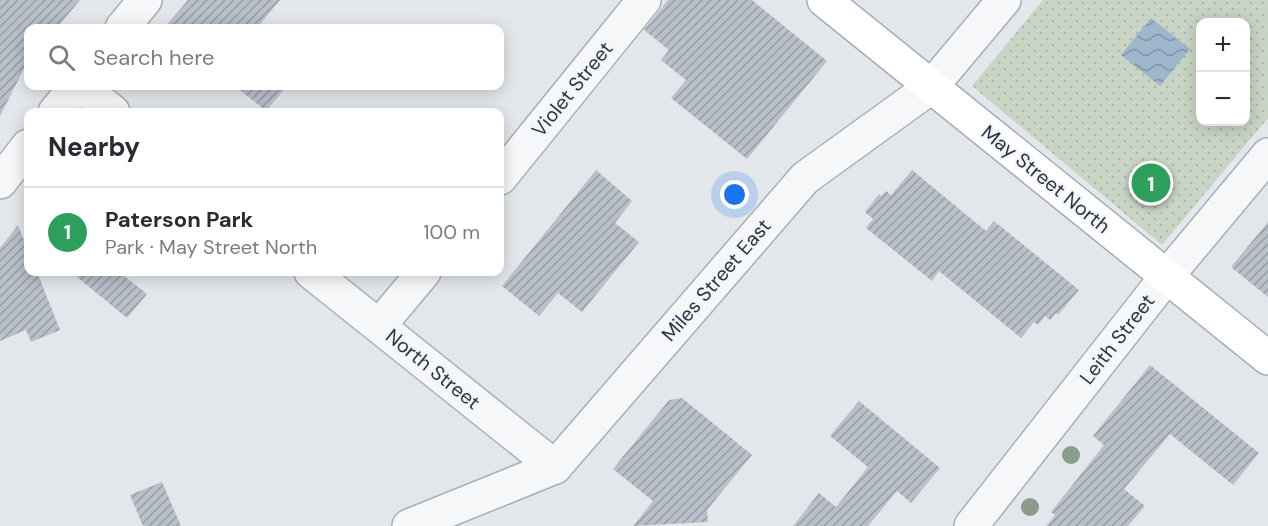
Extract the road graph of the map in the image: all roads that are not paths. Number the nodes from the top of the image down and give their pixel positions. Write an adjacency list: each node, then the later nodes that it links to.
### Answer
1 (145, 0): 5 (street)
2 (644, 0): 13 (street, Violet Street)
3 (824, 0): 6 (main road, May Street North)
4 (1004, 0): 6 (street, Miles Street East)
5 (125, 24)
6 (931, 87): 17 (main road, May Street North); 20 (street, Miles Street East)
7 (74, 90): 9 (street)
8 (83, 90): 10 (street)
9 (59, 108)
10 (108, 108)
11 (24, 151): 14 (street)
12 (1268, 155): 17 (street, Leith Street)
13 (504, 173)
14 (0, 182)
15 (316, 276): 18 (street, North Street)
16 (421, 276): 18 (street)
17 (1167, 276): 19 (main road, May Street North); 22 (street, Leith Street)
18 (379, 326): 20 (street, North Street)
19 (1268, 358)
20 (555, 467): 21 (street, Miles Street East)
21 (409, 526)
22 (971, 526)

